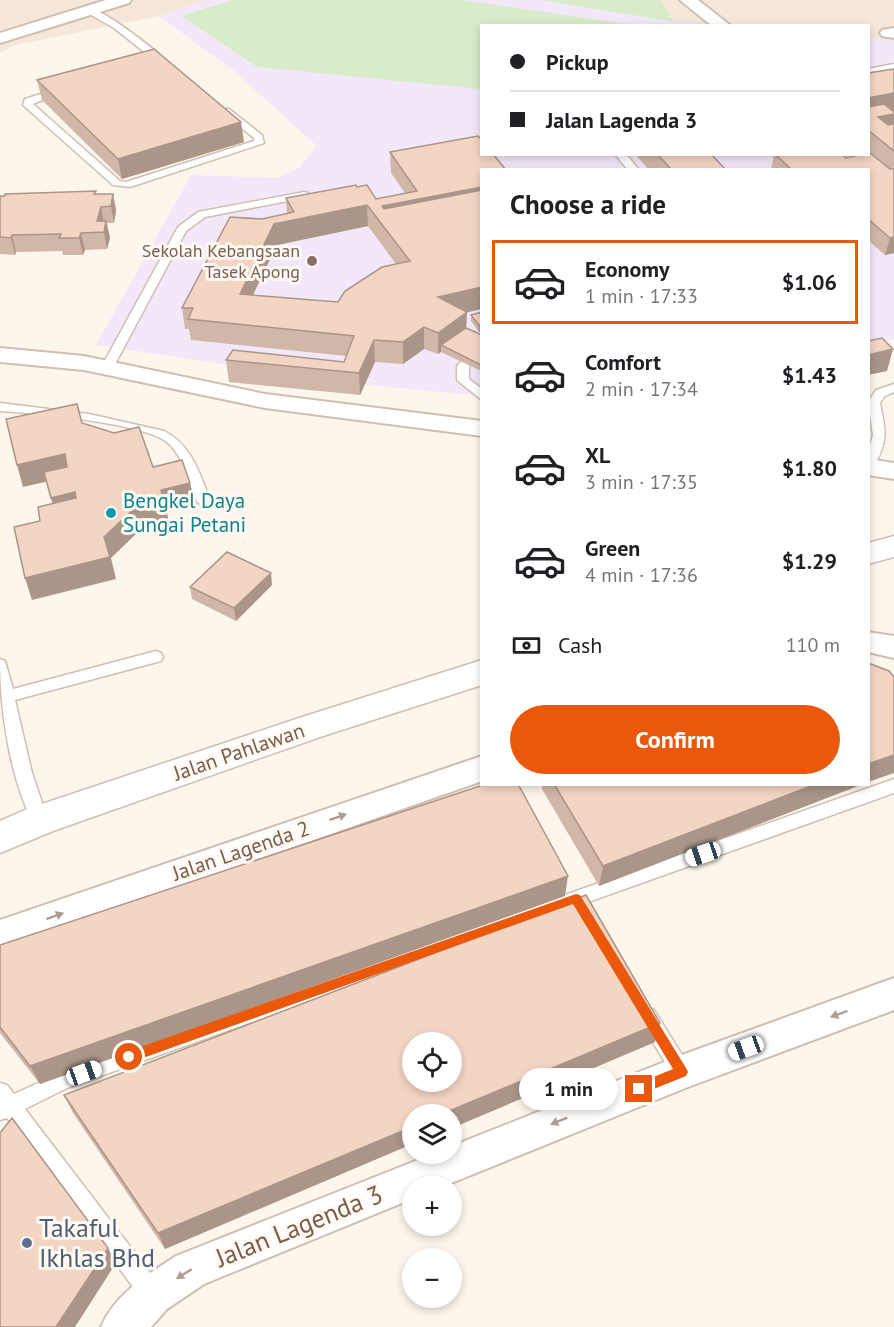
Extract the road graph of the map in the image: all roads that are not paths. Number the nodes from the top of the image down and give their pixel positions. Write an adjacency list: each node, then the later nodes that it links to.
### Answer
1 (123, 0): 4 (street)
2 (688, 0): 5 (street)
3 (60, 2): 4 (street)
4 (89, 10): 6 (street); 7 (lane)
5 (720, 24)
6 (0, 38)
7 (162, 61): 8 (lane); 10 (lane)
8 (150, 65)
9 (894, 67): 11 (lane)
10 (171, 68)
11 (870, 72)
12 (69, 88): 13 (lane)
13 (215, 103)
14 (622, 156): 15 (lane)
15 (632, 168)
16 (313, 193): 19 (lane)
17 (480, 347): 21 (lane)
18 (0, 355): 19 (street)
19 (108, 366): 23 (street)
20 (894, 388): 24 (lane)
21 (480, 394)
22 (0, 407): 28 (lane)
23 (480, 429)
24 (887, 433): 25 (lane)
25 (870, 462)
26 (870, 466): 27 (street)
27 (894, 471)
28 (203, 500)
29 (870, 642): 30 (street)
30 (894, 648)
31 (156, 657): 34 (lane)
32 (0, 665): 34 (lane)
33 (480, 673): 37 (street, Jalan Pahlawan)
34 (8, 696): 37 (lane)
35 (480, 769): 41 (street, Jalan Lagenda 2, one-way to 35)
36 (894, 786): 39 (lane)
37 (40, 820): 38 (street, Jalan Pahlawan)
38 (0, 838)
39 (573, 893): 40 (lane); 45 (lane)
40 (588, 919)
41 (0, 935)
42 (894, 994): 44 (street, Jalan Lagenda 3, one-way to 44)
43 (638, 1000): 44 (lane)
44 (681, 1072): 46 (street, Jalan Lagenda 3, one-way to 46)
45 (3, 1102): 46 (lane)
46 (153, 1295): 47 (street, Jalan Lagenda 3)
47 (122, 1327)

